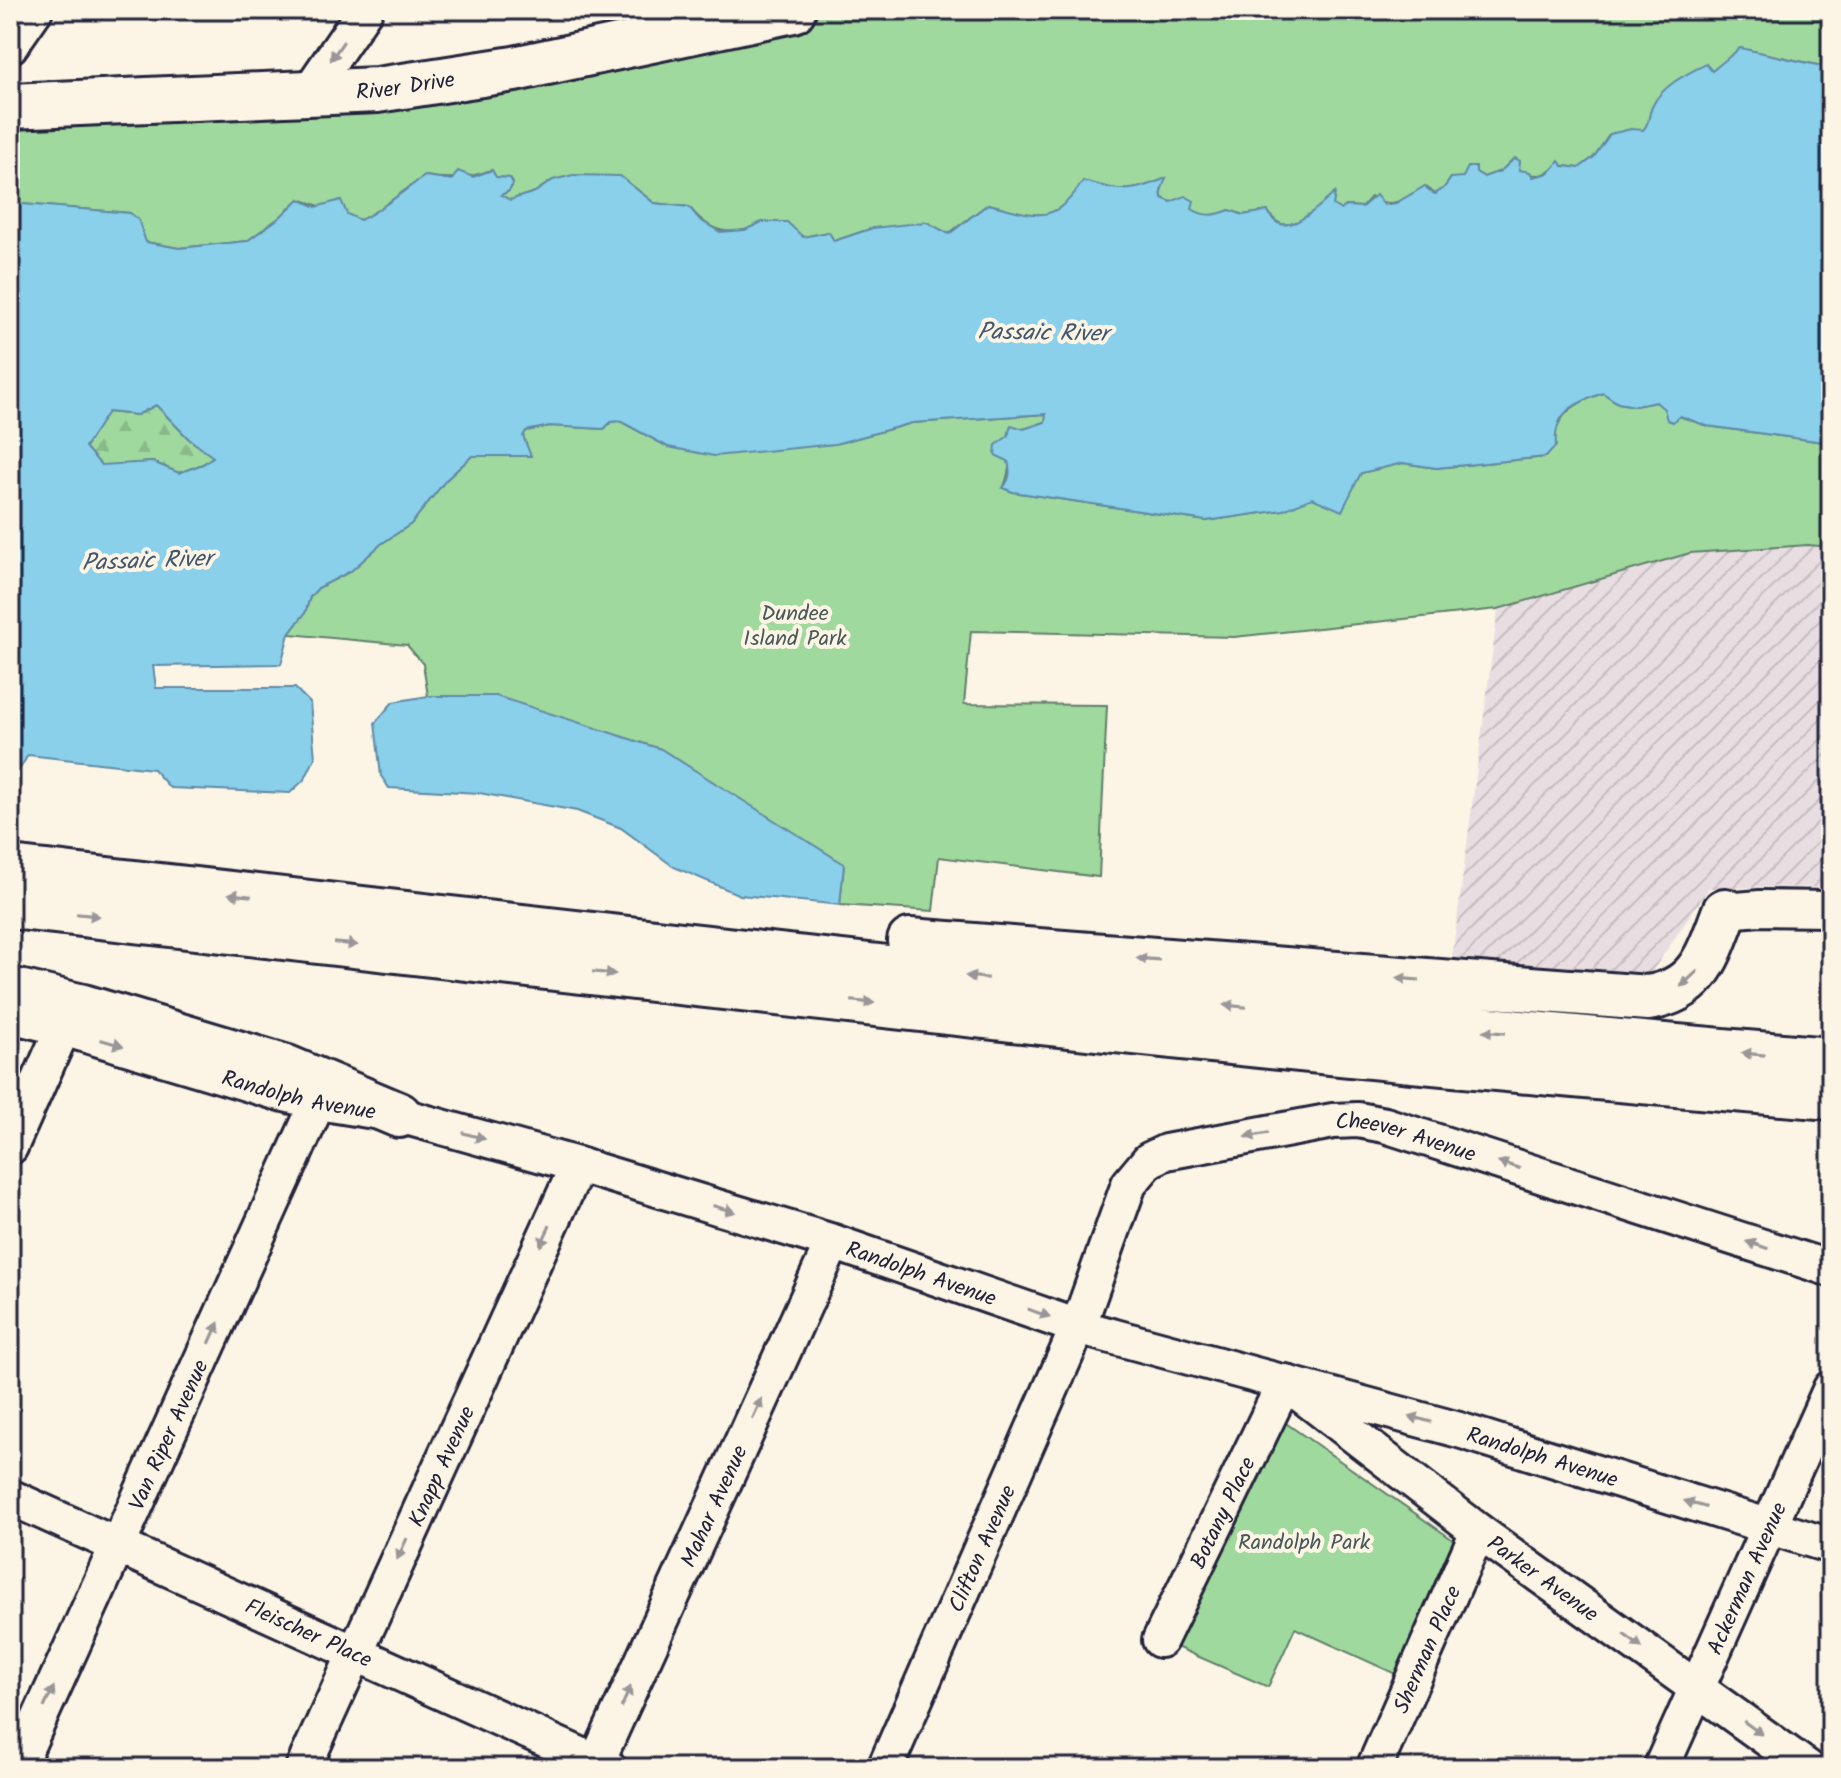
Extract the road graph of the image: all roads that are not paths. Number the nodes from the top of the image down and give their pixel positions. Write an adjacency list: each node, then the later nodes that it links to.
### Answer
1 (35, 10): 4 (street)
2 (365, 10): 5 (street, one-way to 5)
3 (793, 10): 5 (main road, River Drive)
4 (10, 46)
5 (309, 92): 6 (main road, River Drive)
6 (10, 106)
7 (10, 869): 8 (main road, one-way to 7)
8 (317, 903): 11 (main road, one-way to 8); 15 (main road, one-way to 8)
9 (10, 906): 16 (main road, one-way to 16)
10 (1831, 909): 11 (street)
11 (1725, 911)
12 (10, 990): 18 (main road)
13 (10, 1015): 14 (street, Randolph Avenue)
14 (63, 1028): 17 (street, Randolph Avenue, one-way to 17); 19 (street)
15 (1831, 1060)
16 (1831, 1097)
17 (318, 1102): 18 (street, Randolph Avenue); 29 (street, Van Riper Avenue, one-way to 17)
18 (399, 1115): 20 (street, Randolph Avenue, one-way to 20)
19 (10, 1147)
20 (578, 1165): 21 (street, Randolph Avenue, one-way to 21); 32 (street, Knapp Avenue, one-way to 32)
21 (833, 1242): 23 (street, Randolph Avenue, one-way to 23); 34 (street, Mahar Avenue, one-way to 21)
22 (1831, 1269): 23 (street, Cheever Avenue, one-way to 23)
23 (1078, 1327): 24 (street, Randolph Avenue); 37 (street, Clifton Avenue)
24 (1285, 1382): 27 (street, Randolph Avenue, one-way to 24); 28 (street, Parker Avenue); 31 (street, Botany Place)
25 (1831, 1388): 27 (street, Ackerman Avenue)
26 (10, 1497): 29 (street, Fleischer Place)
27 (1770, 1527): 30 (street, Randolph Avenue); 33 (street, Ackerman Avenue)
28 (1478, 1531): 33 (street, Parker Avenue, one-way to 33); 38 (street, Sherman Place)
29 (119, 1546): 32 (street, Fleischer Place); 35 (street, Van Riper Avenue, one-way to 29)
30 (1831, 1546)
31 (1160, 1640)
32 (355, 1653): 34 (street, Fleischer Place); 36 (street, Knapp Avenue)
33 (1697, 1687): 39 (street, Ackerman Avenue); 40 (street, Parker Avenue, one-way to 40)
34 (600, 1766)
35 (17, 1768)
36 (303, 1768)
37 (885, 1768)
38 (1374, 1768)
39 (1661, 1768)
40 (1808, 1768)

